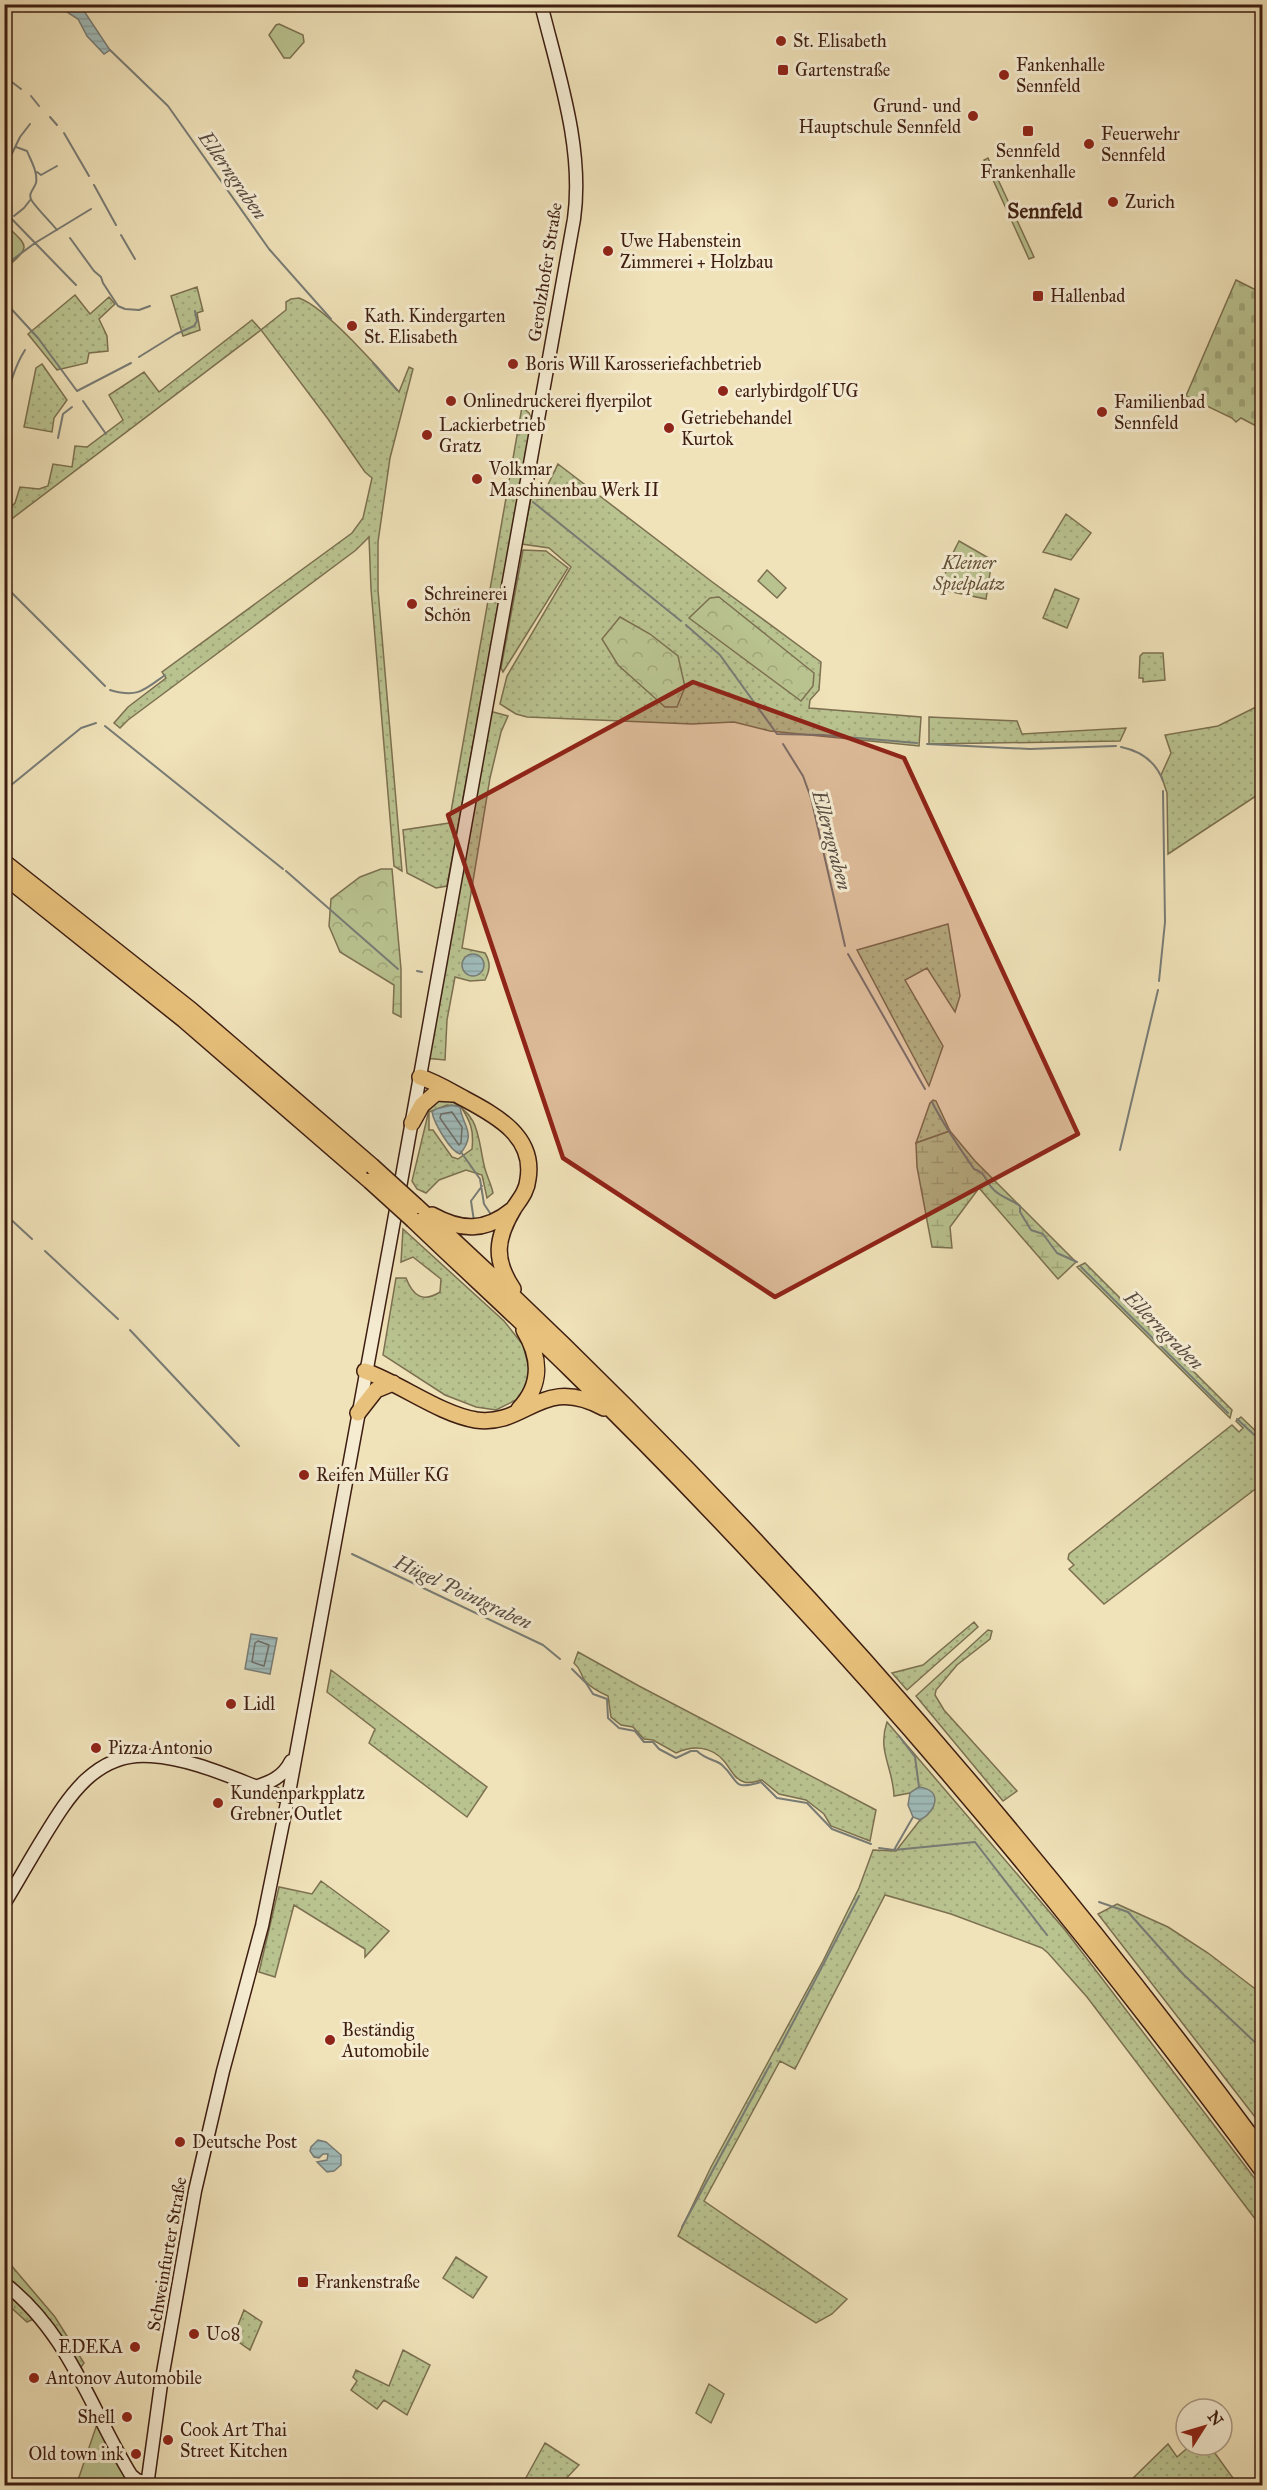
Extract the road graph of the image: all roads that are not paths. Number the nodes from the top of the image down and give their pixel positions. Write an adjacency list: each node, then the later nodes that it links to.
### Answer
1 (542, 4): 4 (main road, Gerolzhofer Straße)
2 (4, 862): 7 (highway)
3 (4, 876): 7 (highway)
4 (420, 1077): 5 (highway); 6 (main road, Gerolzhofer Straße)
5 (456, 1094): 6 (highway); 8 (highway)
6 (412, 1123): 12 (main road, Gerolzhofer Straße)
7 (371, 1174): 9 (highway, bridge)
8 (514, 1208): 9 (highway); 11 (highway)
9 (414, 1213): 10 (highway); 11 (highway)
10 (514, 1315): 15 (highway); 16 (highway)
11 (532, 1316): 17 (highway)
12 (365, 1371): 13 (highway); 14 (main road, Schweinfurter Straße)
13 (393, 1383): 14 (highway); 15 (highway)
14 (358, 1413): 19 (main road, Schweinfurter Straße)
15 (513, 1413): 16 (highway)
16 (619, 1418): 17 (highway)
17 (888, 1694): 18 (highway)
18 (909, 1718): 23 (highway); 24 (highway)
19 (295, 1754): 20 (main road); 21 (main road, Schweinfurter Straße)
20 (255, 1787): 21 (main road); 22 (main road)
21 (288, 1798): 26 (main road, Schweinfurter Straße)
22 (4, 1904)
23 (1263, 2151)
24 (1263, 2170)
25 (4, 2283): 26 (main road)
26 (147, 2484)

